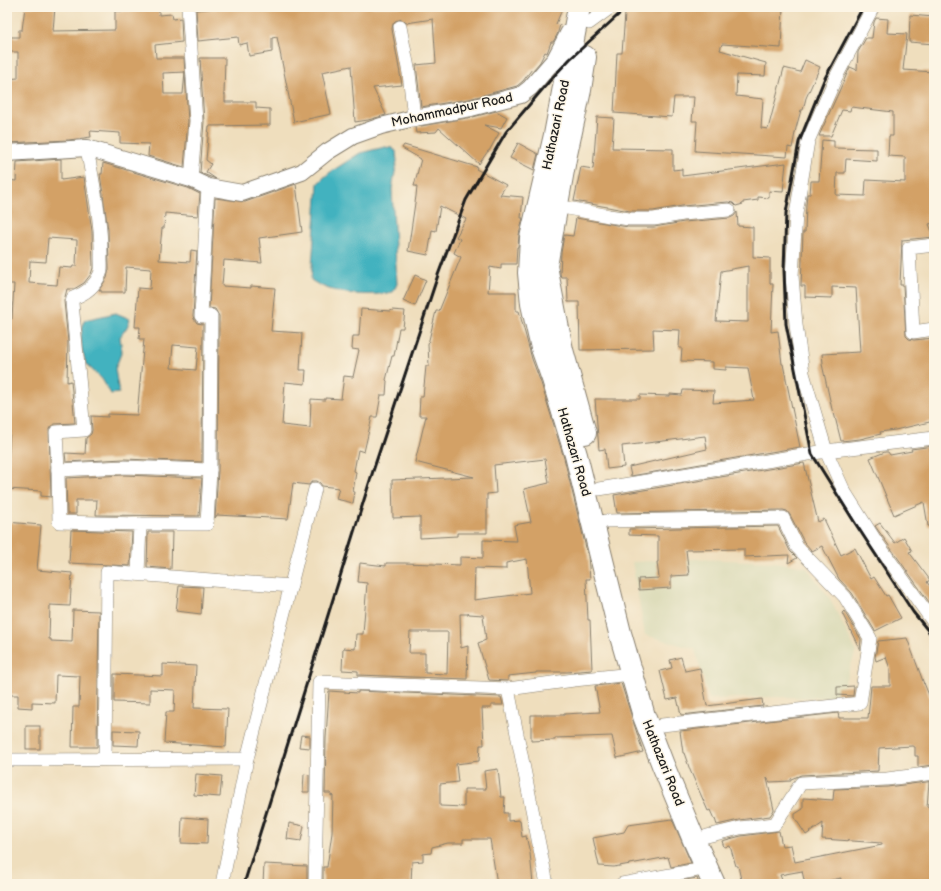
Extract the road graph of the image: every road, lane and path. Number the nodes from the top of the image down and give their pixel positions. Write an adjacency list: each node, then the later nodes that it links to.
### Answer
1 (188, 7): 9 (street)
2 (611, 7): 4 (street)
3 (873, 7): 16 (street)
4 (584, 14): 6 (street, Mohammadpur Road); 11 (highway, Hathazari Road); 26 (highway, Hathazari Road)
5 (400, 27): 6 (street)
6 (414, 118): 10 (street, Mohammadpur Road)
7 (88, 148): 8 (street); 9 (street, Mohammadpur Road); 17 (street)
8 (7, 153)
9 (191, 179): 10 (street, Mohammadpur Road)
10 (208, 187): 18 (street)
11 (557, 206): 12 (street); 19 (highway, Hathazari Road)
12 (729, 210)
13 (934, 245): 14 (street)
14 (934, 329)
15 (934, 438): 16 (street)
16 (826, 451): 19 (street); 25 (street)
17 (58, 470): 18 (street); 22 (street)
18 (210, 470): 22 (street)
19 (599, 489): 21 (highway, Hathazari Road)
20 (315, 490): 24 (street)
21 (605, 521): 28 (highway, Hathazari Road); 28 (street)
22 (140, 524): 23 (street)
23 (138, 574): 24 (street); 29 (street)
24 (291, 586): 30 (street)
25 (934, 623)
26 (632, 674): 27 (street); 34 (highway, Hathazari Road)
27 (508, 689): 36 (street); 37 (street)
28 (662, 725): 33 (highway, Hathazari Road)
29 (105, 759): 30 (street); 31 (street)
30 (247, 759): 35 (street)
31 (7, 760)
32 (934, 773): 33 (street)
33 (707, 836): 39 (highway, Hathazari Road)
34 (711, 876): 38 (street)
35 (222, 884)
36 (315, 884)
37 (547, 884)
38 (622, 884)
39 (726, 884)

